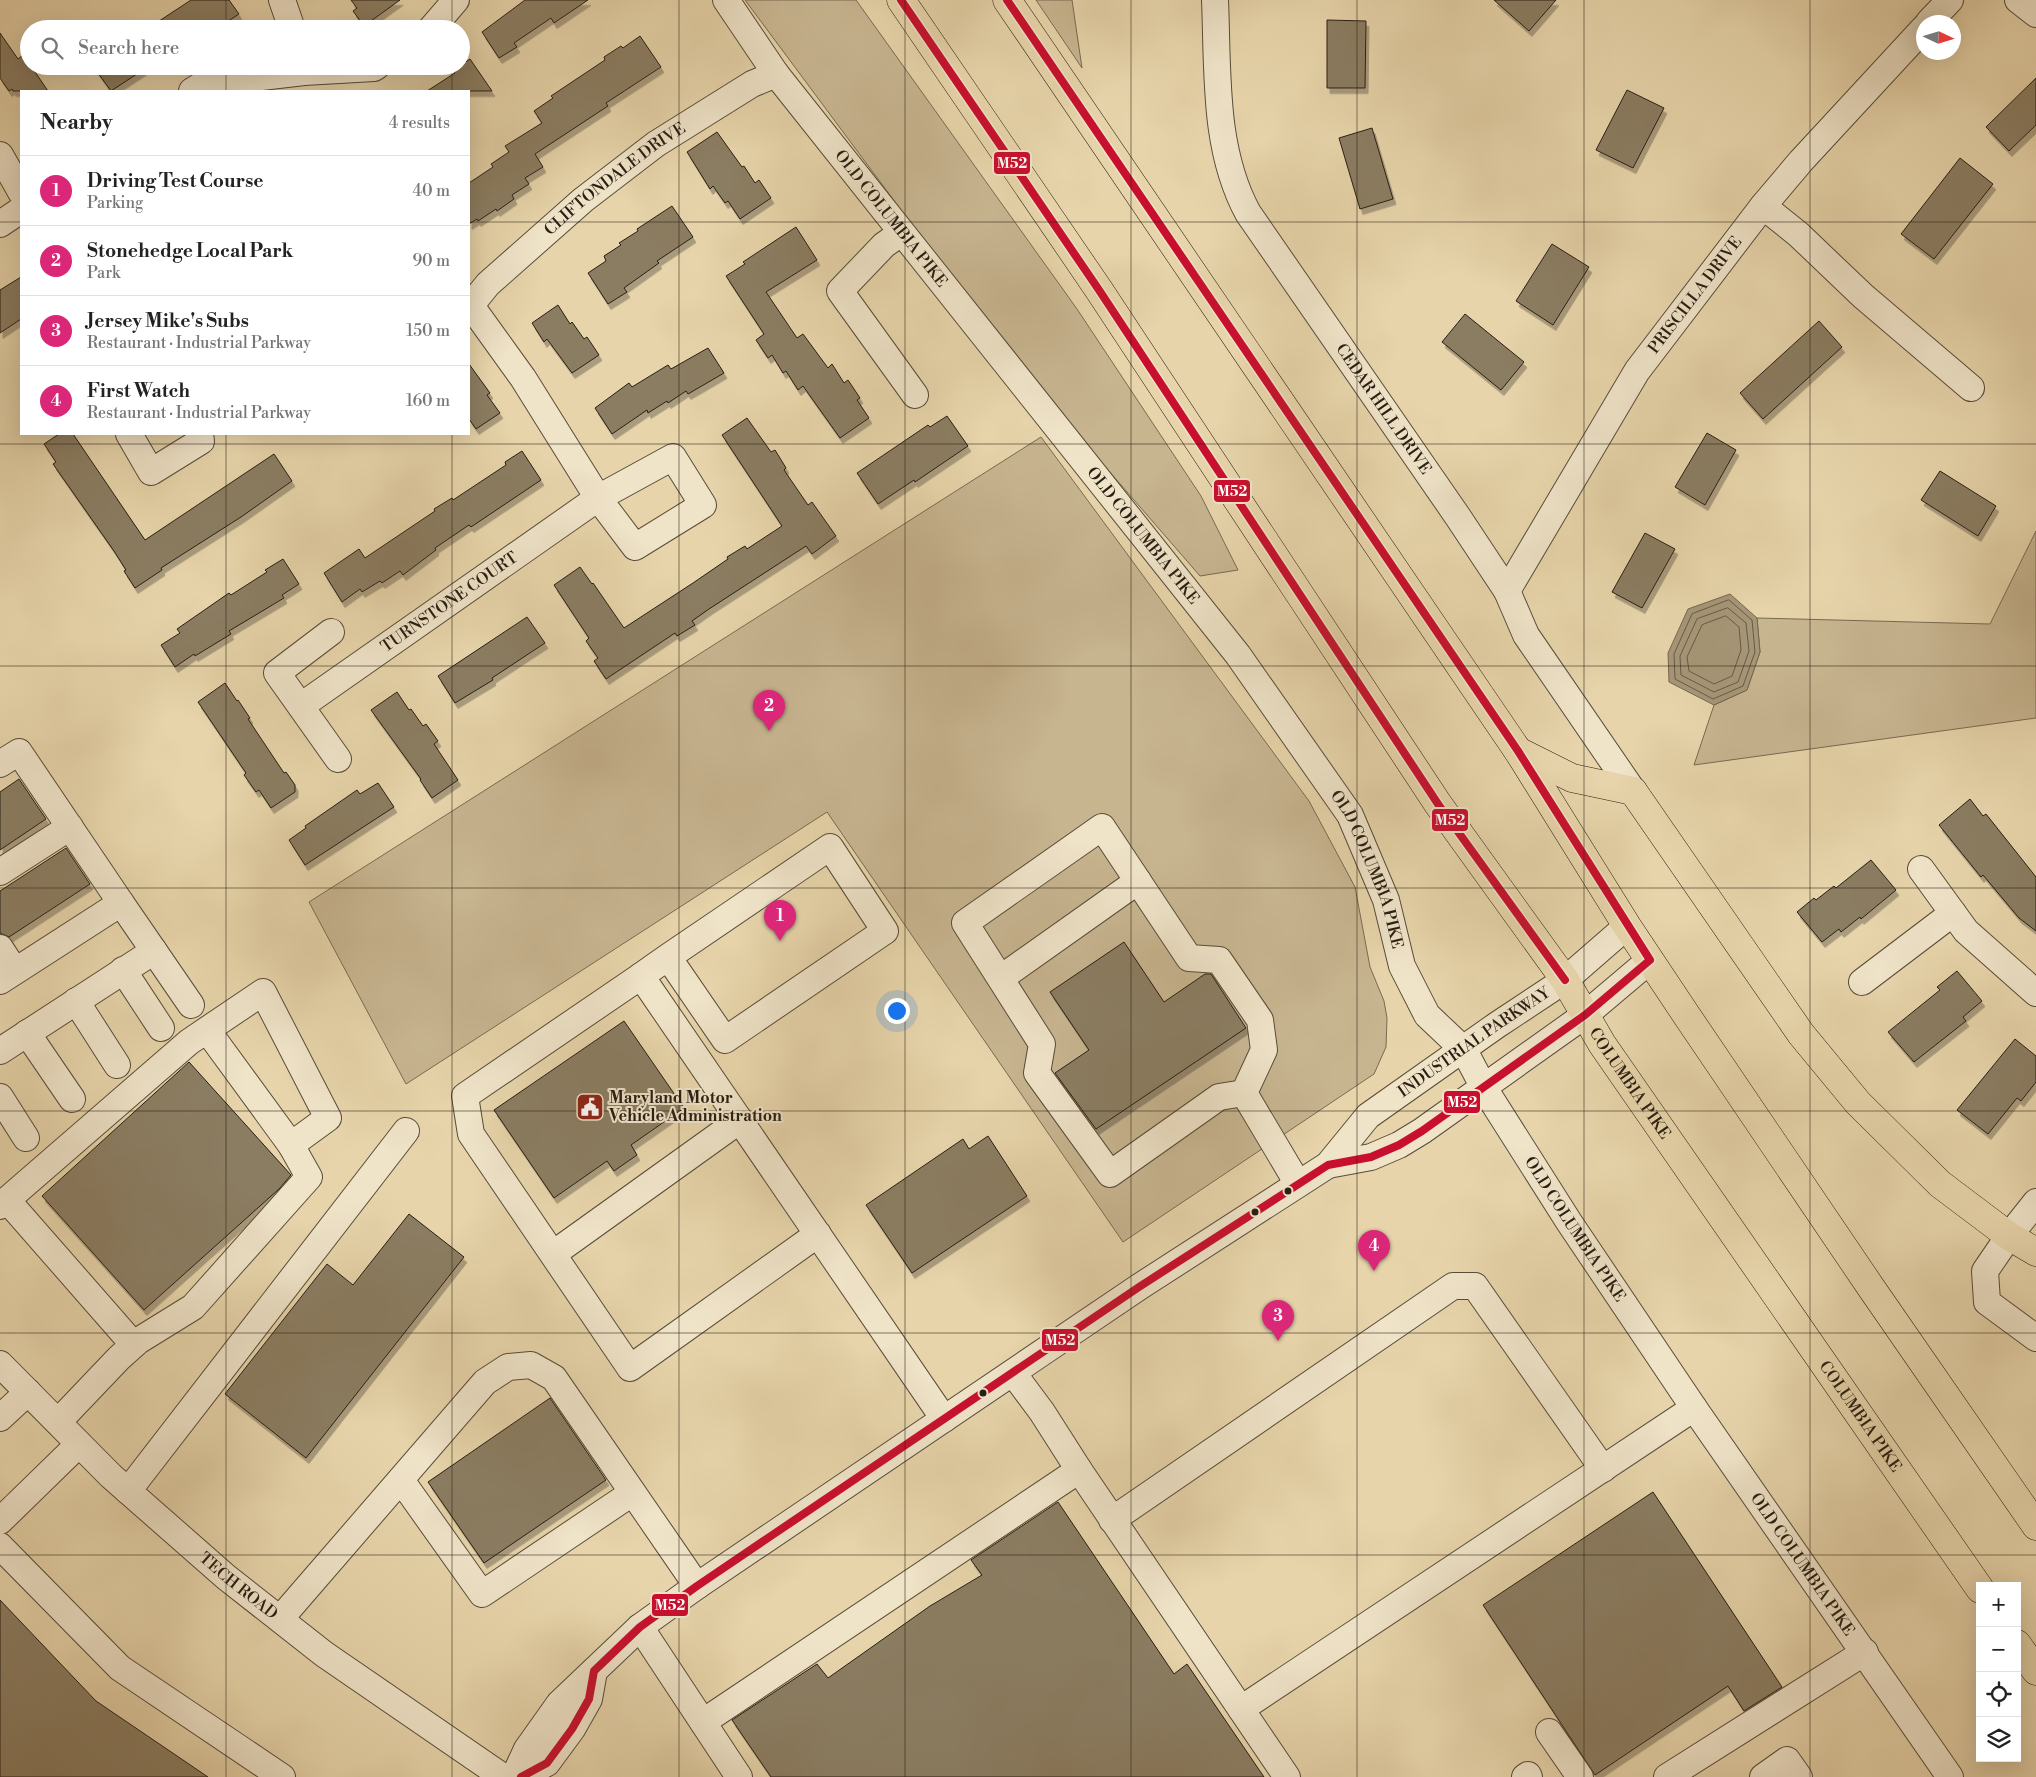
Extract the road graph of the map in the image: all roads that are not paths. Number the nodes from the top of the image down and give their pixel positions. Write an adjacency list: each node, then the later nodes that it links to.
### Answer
1 (282, 0): 11 (street)
2 (456, 0): 12 (street)
3 (726, 0): 14 (street, OLD COLUMBIA PIKE)
4 (901, 0): 50 (main road, COLUMBIA PIKE)
5 (1007, 0): 31 (main road)
6 (1215, 0): 28 (street, CEDAR HILL DRIVE)
7 (1950, 0): 10 (street)
8 (2018, 0): 9 (street)
9 (2036, 14)
10 (1936, 15)
11 (289, 20)
12 (439, 20)
13 (1916, 37): 19 (street, PRISCILLA DRIVE)
14 (776, 74): 22 (street, OLD COLUMBIA PIKE); 23 (street, CLIFTONDALE DRIVE)
15 (305, 76): 16 (street)
16 (194, 90)
17 (0, 156): 18 (street)
18 (20, 190)
19 (1763, 206): 24 (street); 28 (street, PRISCILLA DRIVE)
20 (20, 211): 21 (street)
21 (0, 224)
22 (901, 233): 25 (street); 59 (street, OLD COLUMBIA PIKE)
23 (470, 304): 30 (street, TURNSTONE COURT)
24 (1971, 388)
25 (914, 395)
26 (130, 435): 27 (street)
27 (200, 435)
28 (1507, 591): 34 (street, CEDAR HILL DRIVE)
29 (331, 632): 30 (street)
30 (300, 706): 32 (street)
31 (1518, 751): 34 (main road); 41 (main road)
32 (338, 759)
33 (0, 764): 35 (street)
34 (1633, 791): 75 (main road)
35 (70, 827): 37 (street); 39 (street)
36 (1921, 869): 40 (street)
37 (0, 872)
38 (1138, 881): 49 (street); 49 (street); 63 (street)
39 (121, 903): 43 (street); 47 (street)
40 (1953, 913): 51 (street); 52 (street)
41 (1627, 926): 45 (main road); 50 (street, INDUSTRIAL PARKWAY)
42 (0, 948): 47 (street)
43 (154, 950): 46 (street); 54 (street)
44 (668, 957): 44 (street); 48 (street)
45 (1650, 960): 55 (street, INDUSTRIAL PARKWAY); 95 (main road)
46 (123, 970): 53 (street); 56 (street)
47 (8, 976)
48 (641, 976): 66 (street); 77 (street)
49 (1000, 978): 63 (street)
50 (1565, 980): 55 (main road, COLUMBIA PIKE); 59 (street, INDUSTRIAL PARKWAY)
51 (1862, 982)
52 (2036, 993)
53 (76, 1001): 58 (street); 61 (street)
54 (191, 1005)
55 (1585, 1015): 62 (street, INDUSTRIAL PARKWAY); 97 (main road, COLUMBIA PIKE)
56 (161, 1028)
57 (207, 1030): 69 (street); 69 (street); 73 (street)
58 (27, 1033): 60 (street); 65 (street)
59 (1464, 1050): 62 (street, OLD COLUMBIA PIKE); 70 (street, INDUSTRIAL PARKWAY)
60 (0, 1051)
61 (117, 1065)
62 (1484, 1088): 70 (street, INDUSTRIAL PARKWAY); 83 (street, OLD COLUMBIA PIKE)
63 (1244, 1092): 71 (street)
64 (0, 1097): 68 (street)
65 (72, 1099)
66 (740, 1120): 74 (street); 77 (street)
67 (406, 1131): 91 (street)
68 (26, 1138)
69 (291, 1145): 79 (street)
70 (1328, 1165): 71 (street, INDUSTRIAL PARKWAY)
71 (1298, 1184): 81 (street, INDUSTRIAL PARKWAY)
72 (2036, 1202): 75 (street)
73 (3, 1203): 79 (street)
74 (818, 1234): 77 (street); 85 (street)
75 (2009, 1236): 76 (main road); 78 (street)
76 (2036, 1252)
77 (552, 1254)
78 (2036, 1338)
79 (133, 1344): 86 (street)
80 (0, 1364): 82 (street, TECH ROAD)
81 (1013, 1373): 85 (street, INDUSTRIAL PARKWAY); 89 (street)
82 (28, 1392): 84 (street); 86 (street, TECH ROAD)
83 (1694, 1408): 88 (street); 102 (street, OLD COLUMBIA PIKE)
84 (0, 1418)
85 (944, 1419): 98 (street, INDUSTRIAL PARKWAY)
86 (58, 1422): 87 (street, TECH ROAD)
87 (79, 1444): 91 (street, TECH ROAD); 94 (street)
88 (1603, 1469): 93 (street); 105 (street)
89 (1079, 1470): 93 (street); 106 (street)
90 (401, 1480): 92 (street); 92 (street); 99 (street)
91 (128, 1491): 99 (street, TECH ROAD)
92 (632, 1493): 98 (street)
93 (1112, 1520): 105 (street)
94 (0, 1521)
95 (2036, 1526)
96 (0, 1546): 108 (street)
97 (1976, 1584)
98 (697, 1586): 100 (street, INDUSTRIAL PARKWAY)
99 (280, 1619): 109 (street, TECH ROAD)
100 (640, 1627): 103 (street, INDUSTRIAL PARKWAY); 106 (street)
101 (2021, 1650): 104 (main road)
102 (1865, 1652): 117 (street); 120 (street, OLD COLUMBIA PIKE)
103 (594, 1671): 110 (street, INDUSTRIAL PARKWAY); 111 (street)
104 (2036, 1671)
105 (1241, 1710): 113 (street)
106 (703, 1722): 112 (street)
107 (1549, 1732): 116 (street)
108 (282, 1777)
109 (503, 1777)
110 (514, 1777)
111 (521, 1777)
112 (739, 1777)
113 (1287, 1777)
114 (1525, 1777): 115 (street)
115 (1529, 1777)
116 (1580, 1777)
117 (1667, 1777)
118 (1762, 1777): 119 (street)
119 (1799, 1777)
120 (1950, 1777)

